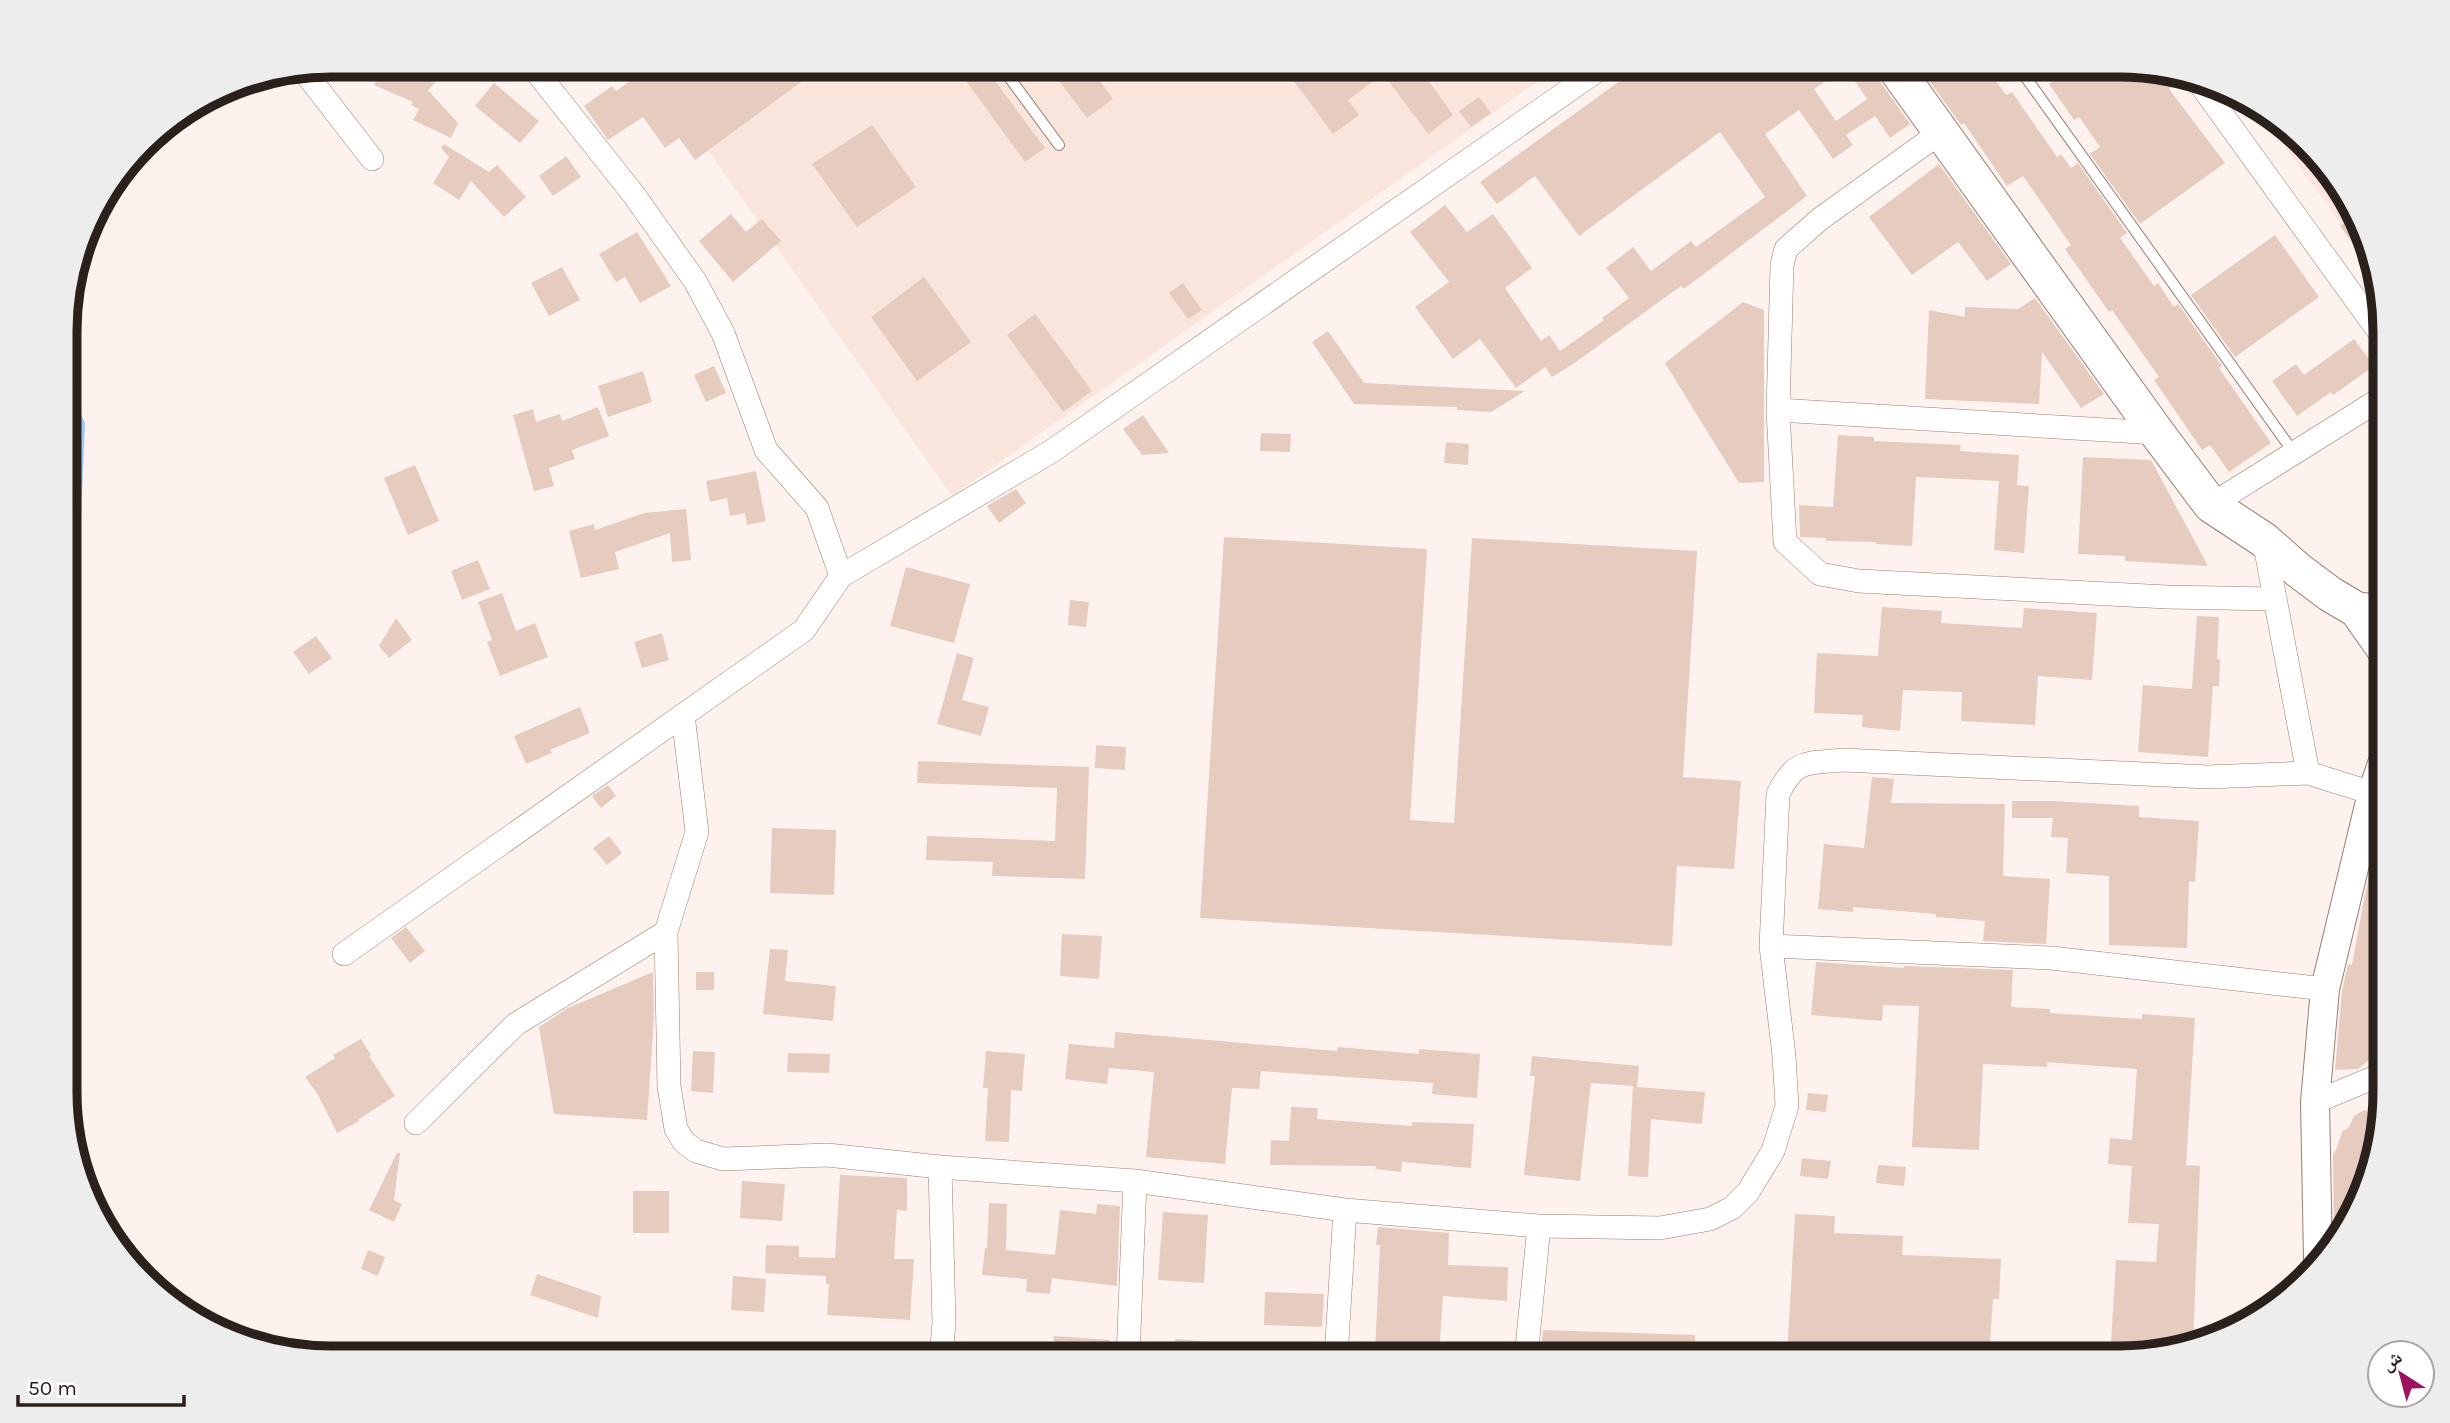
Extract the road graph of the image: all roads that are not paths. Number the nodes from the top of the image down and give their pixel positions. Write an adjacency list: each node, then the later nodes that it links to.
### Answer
1 (541, 77): 18 (street)
2 (1009, 77): 9 (lane)
3 (1588, 77): 18 (street)
4 (1902, 77): 8 (main road)
5 (2026, 77): 15 (lane)
6 (309, 78): 10 (street)
7 (2206, 92): 11 (street)
8 (1941, 132): 13 (street); 14 (main road)
9 (1059, 145)
10 (372, 159)
11 (2373, 323)
12 (2373, 404): 15 (street)
13 (1778, 410): 14 (street); 19 (street)
14 (2157, 433): 16 (main road)
15 (2294, 453): 16 (street)
16 (2211, 505): 17 (main road)
17 (2264, 540): 19 (street); 20 (main road)
18 (841, 576): 21 (street)
19 (2274, 599): 22 (street)
20 (2371, 612)
21 (683, 715): 25 (street); 27 (street)
22 (2308, 773): 23 (street); 26 (street)
23 (2373, 800)
24 (2373, 820): 28 (street)
25 (666, 932): 31 (street); 32 (street)
26 (1771, 946): 28 (street); 35 (street)
27 (344, 954)
28 (2325, 989): 30 (street)
29 (2373, 1078): 30 (street)
30 (2315, 1102): 36 (street)
31 (416, 1123)
32 (940, 1167): 33 (street); 37 (street)
33 (1135, 1181): 34 (street); 38 (street)
34 (1345, 1210): 35 (street); 39 (street)
35 (1539, 1226): 40 (street)
36 (2318, 1251)
37 (942, 1346)
38 (1128, 1346)
39 (1337, 1346)
40 (1527, 1346)

